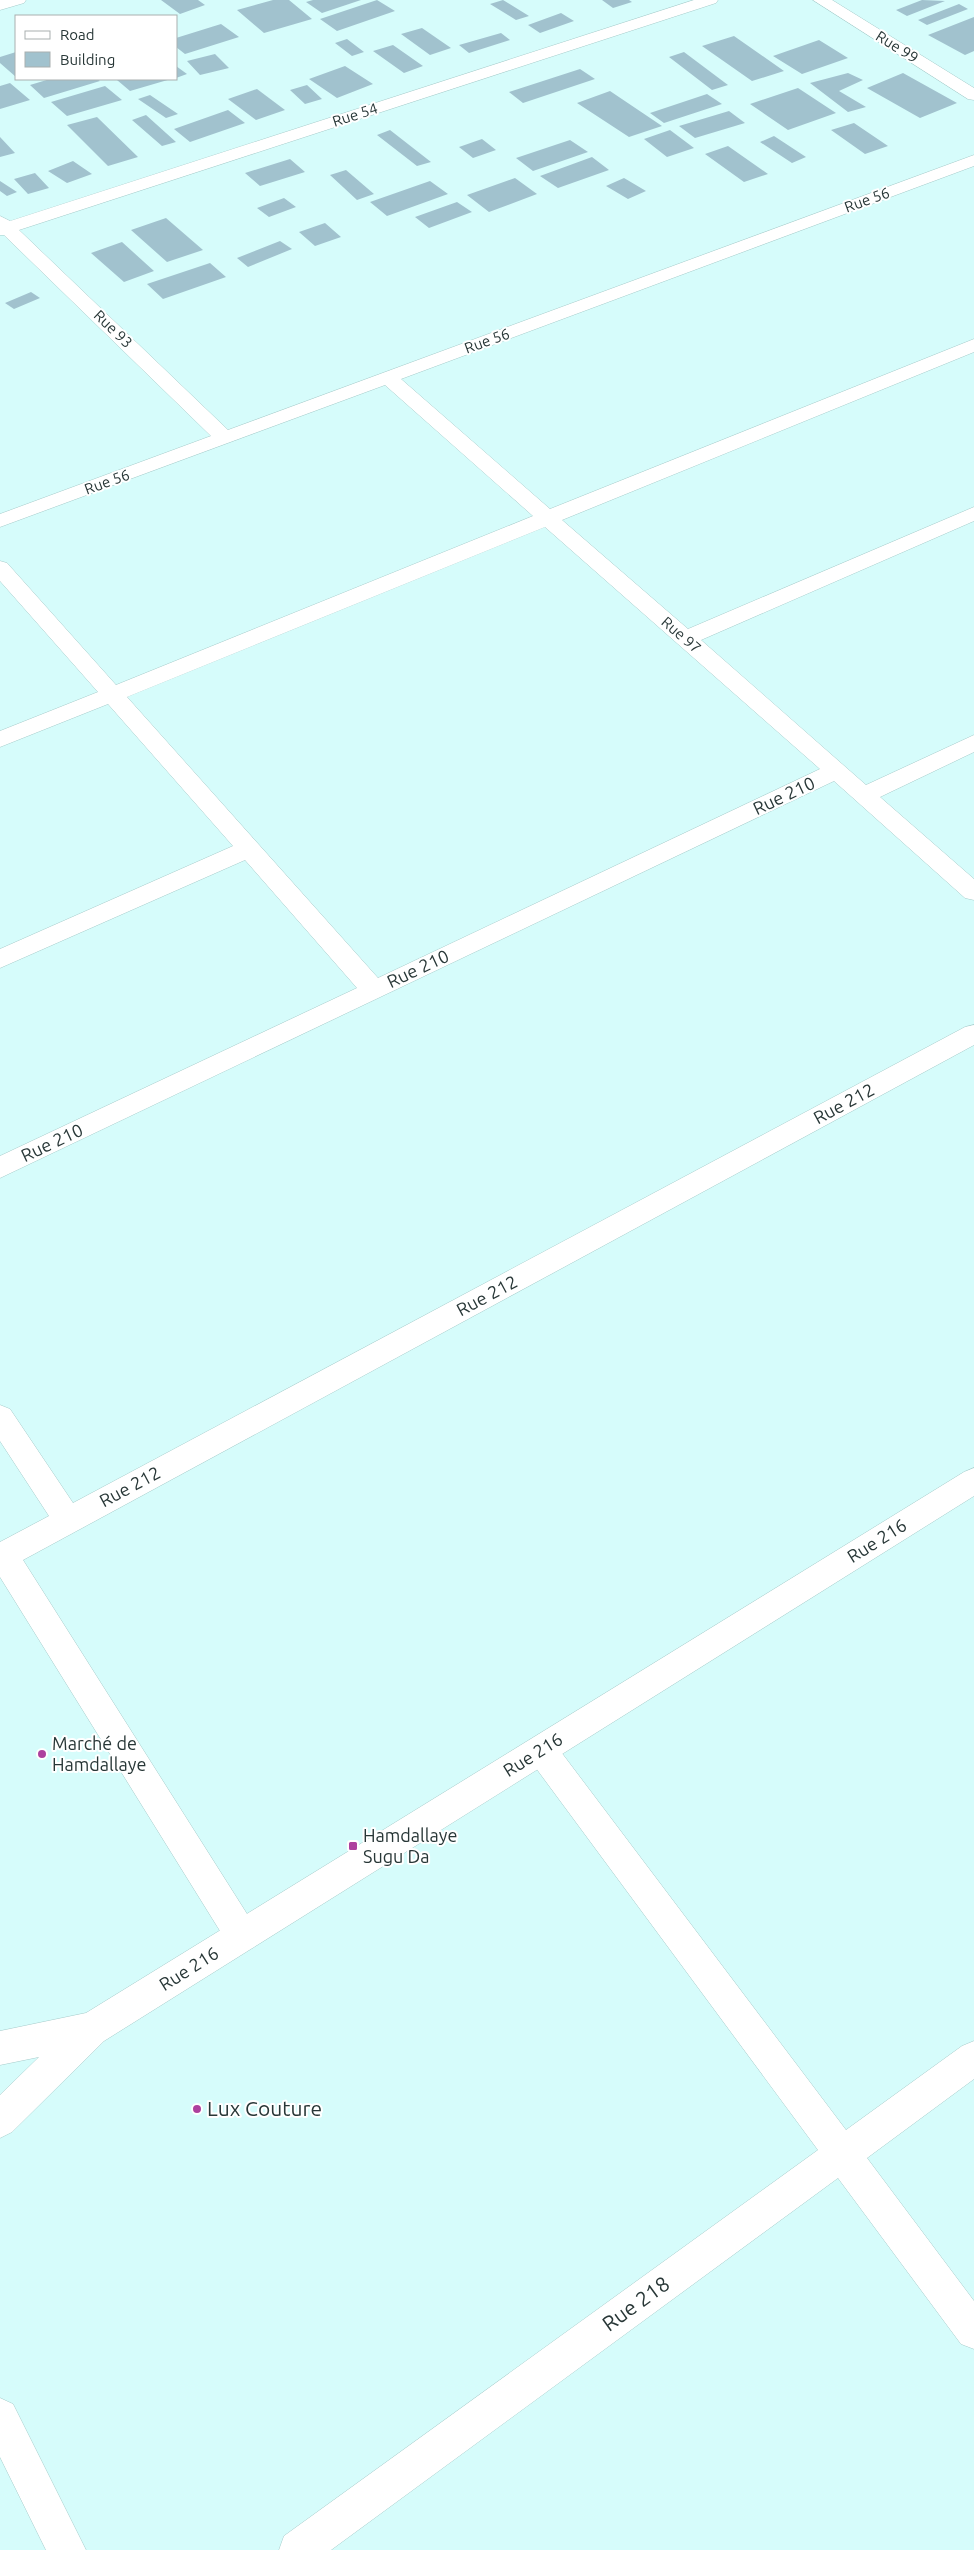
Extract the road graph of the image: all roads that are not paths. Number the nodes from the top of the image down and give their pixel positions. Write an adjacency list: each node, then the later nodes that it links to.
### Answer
1 (18, 0): 4 (street)
2 (710, 0): 7 (street, Rue 54)
3 (821, 0): 5 (street, Rue 99)
4 (0, 5)
5 (974, 94)
6 (974, 160): 9 (street, Rue 56)
7 (2, 226): 10 (street, Rue 93)
8 (974, 345): 12 (street)
9 (388, 378): 10 (street, Rue 56); 12 (street, Rue 97)
10 (225, 438): 13 (street, Rue 56)
11 (974, 513): 15 (street)
12 (548, 518): 15 (street, Rue 97); 16 (street)
13 (0, 521)
14 (0, 568): 16 (street)
15 (685, 639): 19 (street, Rue 97)
16 (112, 695): 17 (street); 21 (street)
17 (0, 740)
18 (974, 743): 20 (street)
19 (836, 771): 20 (street, Rue 97); 24 (street, Rue 210)
20 (864, 795): 22 (street, Rue 97)
21 (248, 849): 23 (street); 24 (street)
22 (974, 892)
23 (0, 959)
24 (374, 990): 26 (street, Rue 210)
25 (974, 1034): 29 (street, Rue 212)
26 (0, 1168)
27 (0, 1417): 29 (street)
28 (974, 1481): 31 (street, Rue 216)
29 (68, 1520): 30 (street, Rue 212)
30 (2, 1556): 32 (street)
31 (541, 1750): 32 (street, Rue 216); 37 (street)
32 (242, 1936): 33 (street, Rue 216)
33 (92, 2029): 34 (street); 36 (street)
34 (0, 2048)
35 (974, 2058): 37 (street, Rue 218)
36 (0, 2120)
37 (842, 2154): 38 (street); 41 (street, Rue 218)
38 (974, 2331)
39 (0, 2418): 40 (street)
40 (67, 2550)
41 (298, 2550)

